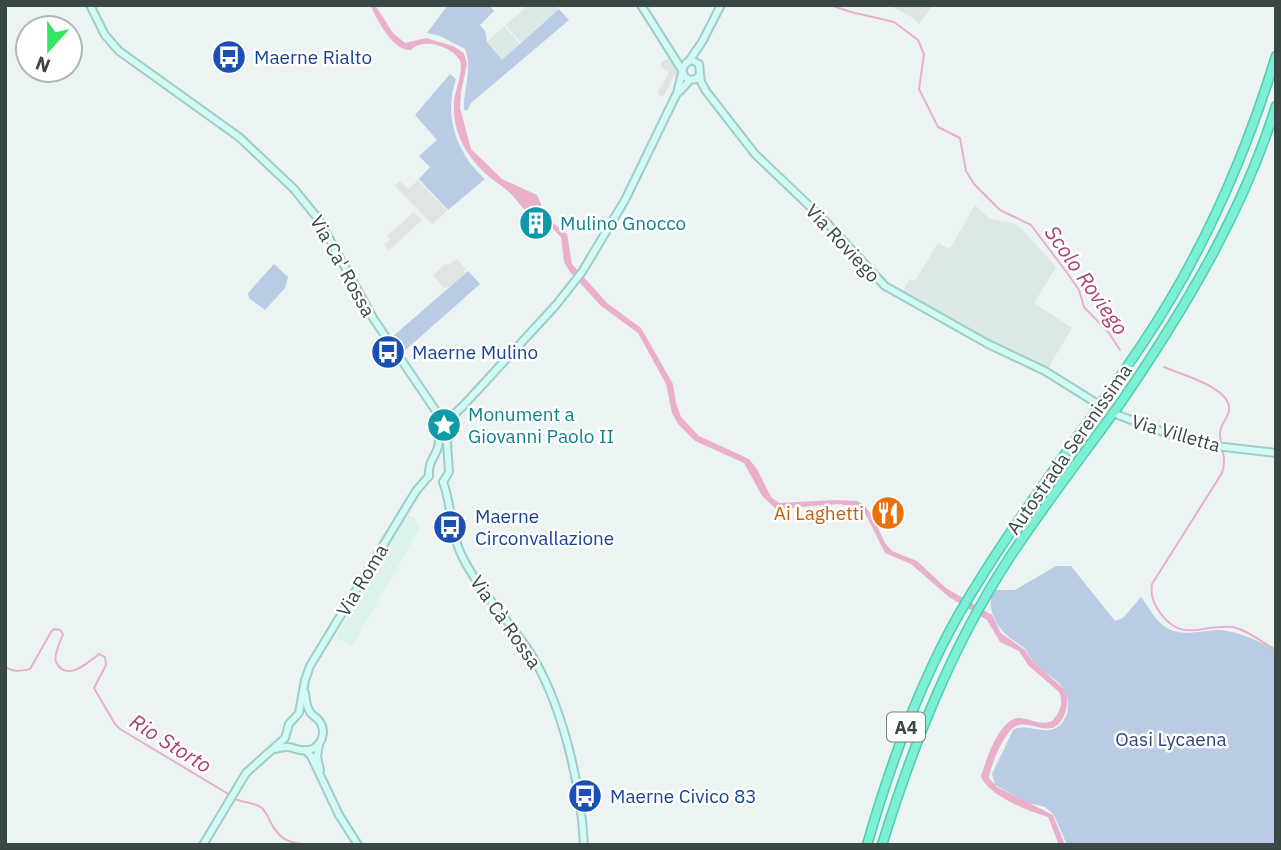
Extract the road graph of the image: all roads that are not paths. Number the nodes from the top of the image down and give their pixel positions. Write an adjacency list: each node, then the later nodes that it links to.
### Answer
1 (90, 5): 15 (main road, Via Ca' Rossa)
2 (641, 5): 6 (main road)
3 (721, 5): 4 (main road)
4 (702, 42): 7 (main road); 8 (main road)
5 (1276, 55): 33 (highway, Autostrada Serenissima / A4)
6 (675, 58): 7 (main road); 9 (main road)
7 (689, 61): 8 (main road); 9 (main road)
8 (701, 70): 10 (main road); 11 (main road)
9 (682, 71): 10 (main road); 12 (main road)
10 (691, 80): 11 (main road); 12 (main road)
11 (706, 91): 14 (main road, Via Roviego)
12 (677, 93): 17 (main road)
13 (1275, 109): 34 (highway, Autostrada Serenissima / A4)
14 (1093, 401)
15 (438, 414): 17 (main road); 19 (main road, Via Roma)
16 (1118, 415): 18 (main road, Via Villetta)
17 (450, 418): 20 (main road)
18 (1276, 453)
19 (429, 476): 20 (main road); 21 (main road, Via Roma)
20 (443, 482): 32 (main road, Via Cà Rossa)
21 (304, 688): 22 (main road, Via Roma); 23 (main road)
22 (297, 716): 23 (main road); 24 (main road)
23 (313, 716): 25 (main road)
24 (287, 734): 26 (main road); 27 (main road)
25 (319, 744): 28 (main road); 29 (main road)
26 (294, 747): 27 (main road); 28 (main road)
27 (274, 750): 30 (main road)
28 (305, 750): 29 (main road)
29 (321, 775): 31 (main road)
30 (203, 845)
31 (358, 845)
32 (584, 845)
33 (867, 845)
34 (882, 845)

